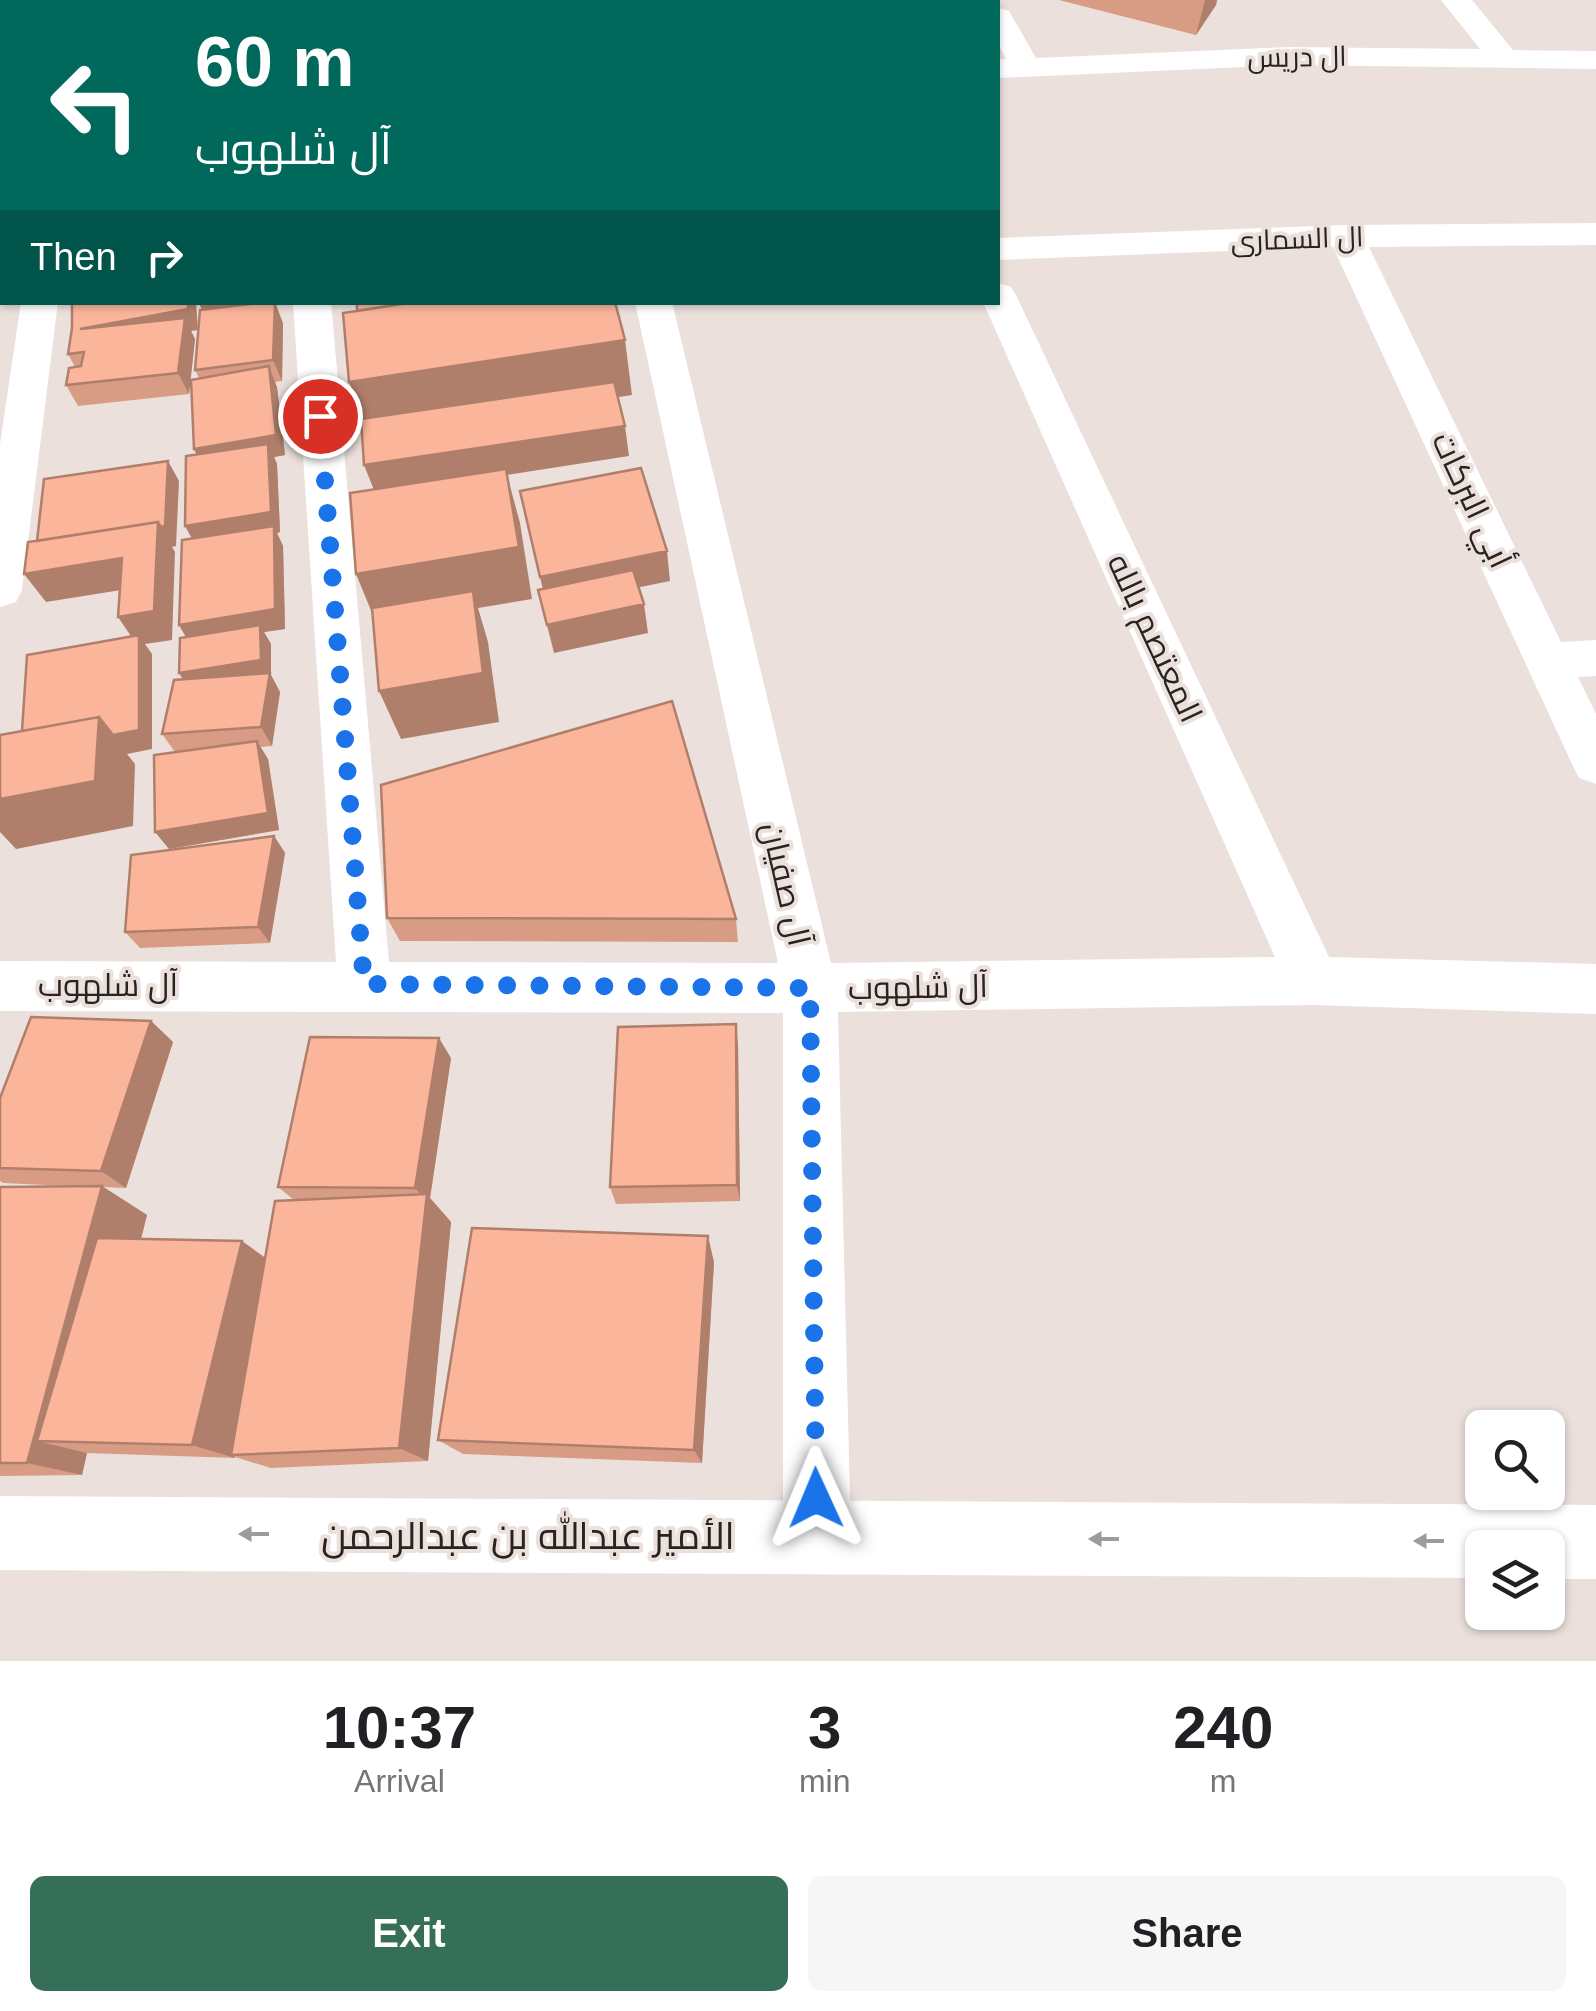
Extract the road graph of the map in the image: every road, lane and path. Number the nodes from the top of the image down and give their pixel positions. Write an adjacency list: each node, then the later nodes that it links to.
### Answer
1 (1456, 0): 3 (street)
2 (1000, 25): 5 (street)
3 (1504, 58): 4 (street, ال دريس); 5 (street, ال دريس)
4 (1596, 60)
5 (1011, 67)
6 (1346, 236): 7 (street, ال السمارى); 8 (street, ال السمارى); 15 (street, أبي البركات)
7 (1594, 236)
8 (1000, 249)
9 (1000, 299): 17 (street, المعتصم بالله)
10 (40, 305): 13 (street)
11 (312, 305): 18 (street)
12 (654, 305): 20 (street, آل صفيان)
13 (0, 590)
14 (1596, 658): 15 (street)
15 (1548, 660): 16 (street, أبي البركات)
16 (1596, 764)
17 (1313, 980): 20 (street, آل شلهوب); 21 (street, آل شلهوب)
18 (364, 984): 19 (street, آل شلهوب); 20 (street, آل شلهوب)
19 (0, 986)
20 (810, 988): 23 (street, آل صفيان)
21 (1596, 988)
22 (0, 1532): 23 (main road, الأمير عبدالله بن عبدالرحمن, one-way to 22)
23 (817, 1538): 24 (main road, الأمير عبدالله بن عبدالرحمن, one-way to 23)
24 (1596, 1542)

